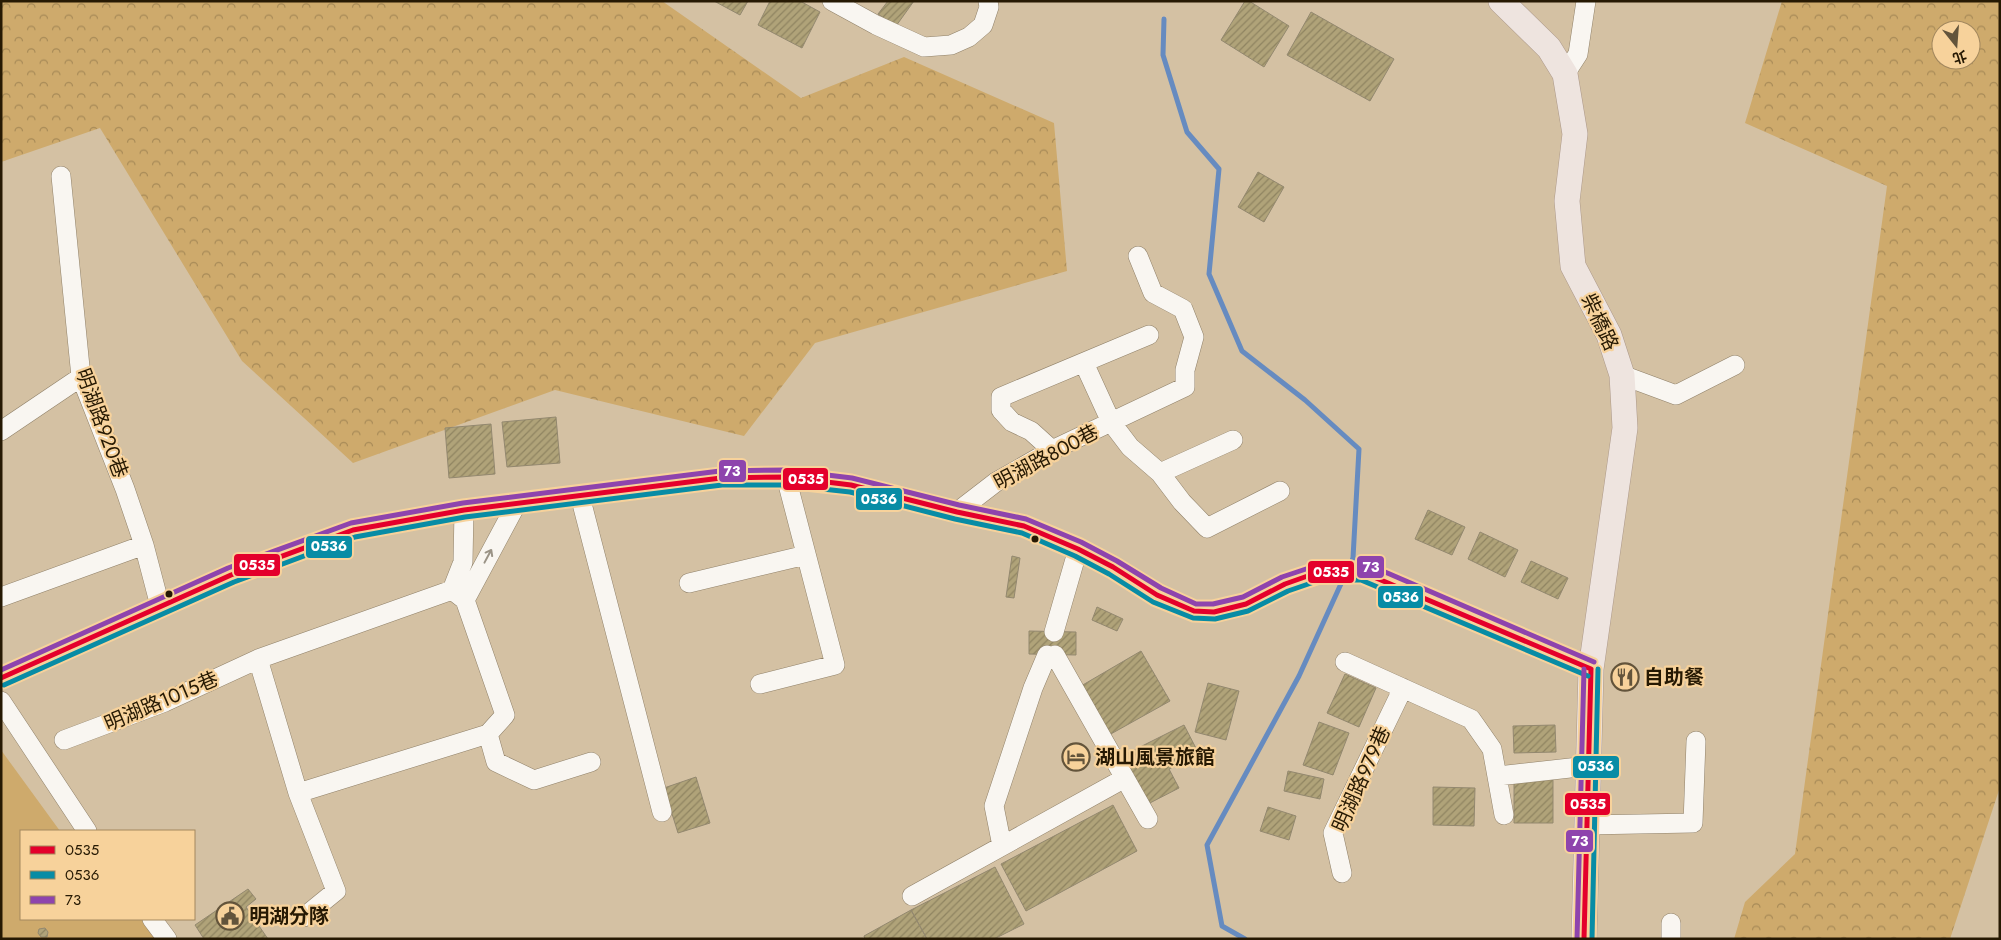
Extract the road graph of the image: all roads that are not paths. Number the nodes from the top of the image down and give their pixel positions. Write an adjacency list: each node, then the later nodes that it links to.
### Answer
1 (832, 1): 2 (street)
2 (988, 1)
3 (1501, 1): 5 (main road, 柴橋路)
4 (1586, 1): 5 (street)
5 (1565, 74): 11 (main road, 柴橋路)
6 (61, 176): 12 (street, 明湖路920巷)
7 (1138, 256): 13 (street)
8 (1149, 335): 9 (street)
9 (1084, 362): 13 (street, 明湖路800巷); 16 (street)
10 (1735, 365): 11 (street)
11 (1622, 375): 34 (main road, 柴橋路)
12 (81, 377): 14 (street); 24 (street, 明湖路920巷)
13 (1111, 422): 16 (street, 明湖路800巷); 17 (street, 明湖路800巷)
14 (1, 431)
15 (1233, 440): 17 (street)
16 (1052, 450): 23 (street, 明湖路800巷)
17 (1160, 473): 19 (street, 明湖路800巷)
18 (786, 477): 20 (street); 23 (street); 26 (street)
19 (1280, 491)
20 (580, 496): 21 (street); 47 (street)
21 (517, 503): 22 (street); 29 (street, one-way to 21)
22 (464, 510): 29 (street); 30 (street)
23 (957, 512): 25 (street)
24 (144, 546): 28 (street); 30 (street, 明湖路920巷)
25 (1078, 549): 31 (street); 34 (street)
26 (806, 555): 27 (street); 36 (street)
27 (689, 583)
28 (3, 591)
29 (459, 595): 32 (street, 明湖路1015巷); 39 (street)
30 (160, 606): 35 (street)
31 (1054, 632)
32 (258, 659): 40 (street, 明湖路1015巷); 46 (street)
33 (1344, 662): 37 (street)
34 (1591, 669): 43 (main road, 柴橋路)
35 (1, 678)
36 (760, 684)
37 (1403, 688): 44 (street); 53 (street, 明湖路979巷)
38 (1, 701): 51 (street)
39 (488, 734): 42 (street); 46 (street)
40 (64, 740)
41 (1696, 741): 50 (street)
42 (591, 762)
43 (1588, 766): 44 (street); 50 (main road, 柴橋路)
44 (1498, 776): 48 (street)
45 (1124, 778): 49 (street); 52 (street); 52 (street)
46 (298, 793): 55 (street)
47 (662, 812)
48 (1504, 815)
49 (1148, 819)
50 (1586, 825): 58 (main road, 柴橋路)
51 (86, 830)
52 (1002, 846): 54 (street)
53 (1342, 873)
54 (912, 896)
55 (304, 917)
56 (153, 920): 57 (street)
57 (167, 939)
58 (1584, 939)

